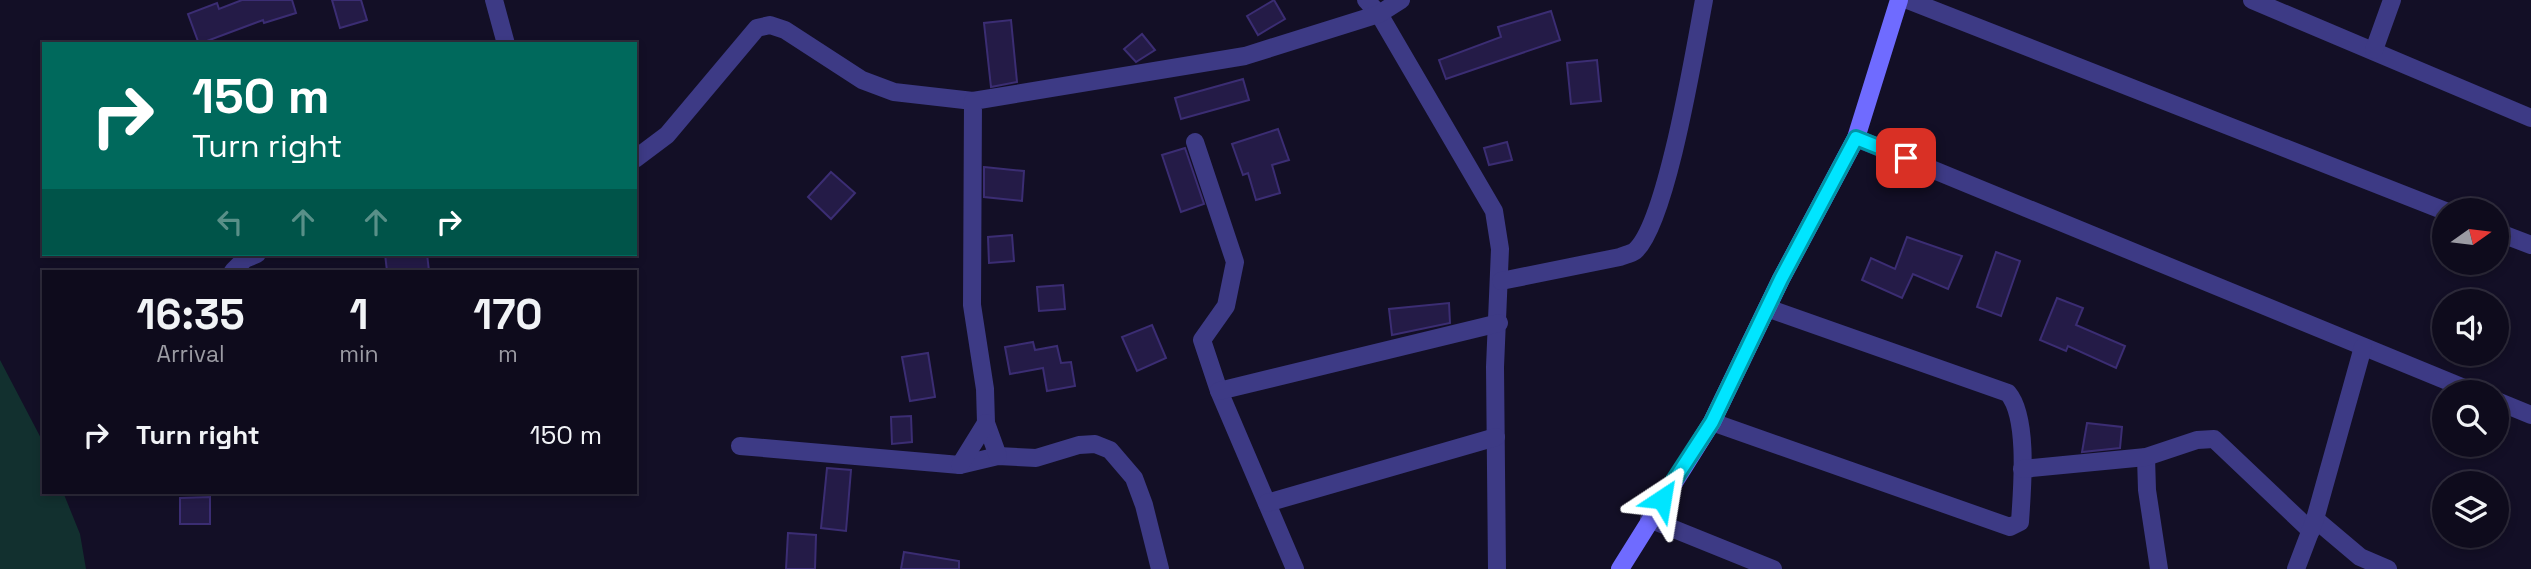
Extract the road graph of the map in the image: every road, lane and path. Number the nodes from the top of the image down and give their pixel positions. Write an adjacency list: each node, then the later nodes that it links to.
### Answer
1 (494, 0): 10 (street)
2 (1366, 0): 9 (street)
3 (1401, 0): 9 (street)
4 (1704, 0): 22 (street)
5 (1899, 0): 14 (street)
6 (1908, 0): 17 (street)
7 (2252, 0): 11 (street)
8 (2392, 0): 11 (street)
9 (1379, 14): 12 (street); 22 (street)
10 (505, 42)
11 (2374, 50): 13 (street)
12 (973, 101): 16 (street); 31 (street)
13 (2531, 118)
14 (1856, 138): 23 (street); 25 (street)
15 (1195, 142): 27 (street)
16 (637, 158)
17 (2432, 206)
18 (2510, 237): 19 (street)
19 (2531, 245)
20 (253, 256): 21 (street)
21 (234, 270)
22 (1501, 281): 24 (street)
23 (1767, 308): 30 (street); 37 (street)
24 (1499, 323): 27 (street); 32 (street)
25 (2363, 347): 26 (street); 40 (street)
26 (2444, 380)
27 (1219, 391): 38 (street)
28 (2509, 406): 29 (street)
29 (2531, 415)
30 (1712, 422): 37 (street); 39 (street)
31 (986, 423): 34 (street); 36 (street)
32 (1496, 437): 38 (street); 43 (street)
33 (740, 446): 36 (street)
34 (998, 456): 36 (street); 41 (street)
35 (2147, 457): 37 (street); 40 (street); 46 (street)
36 (960, 465)
37 (2022, 469)
38 (1267, 503): 42 (street)
39 (1649, 519): 44 (street); 45 (street)
40 (2313, 525): 47 (street); 48 (street)
41 (1160, 569)
42 (1295, 569)
43 (1497, 569)
44 (1620, 569)
45 (1773, 569)
46 (2159, 569)
47 (2296, 569)
48 (2388, 569)

